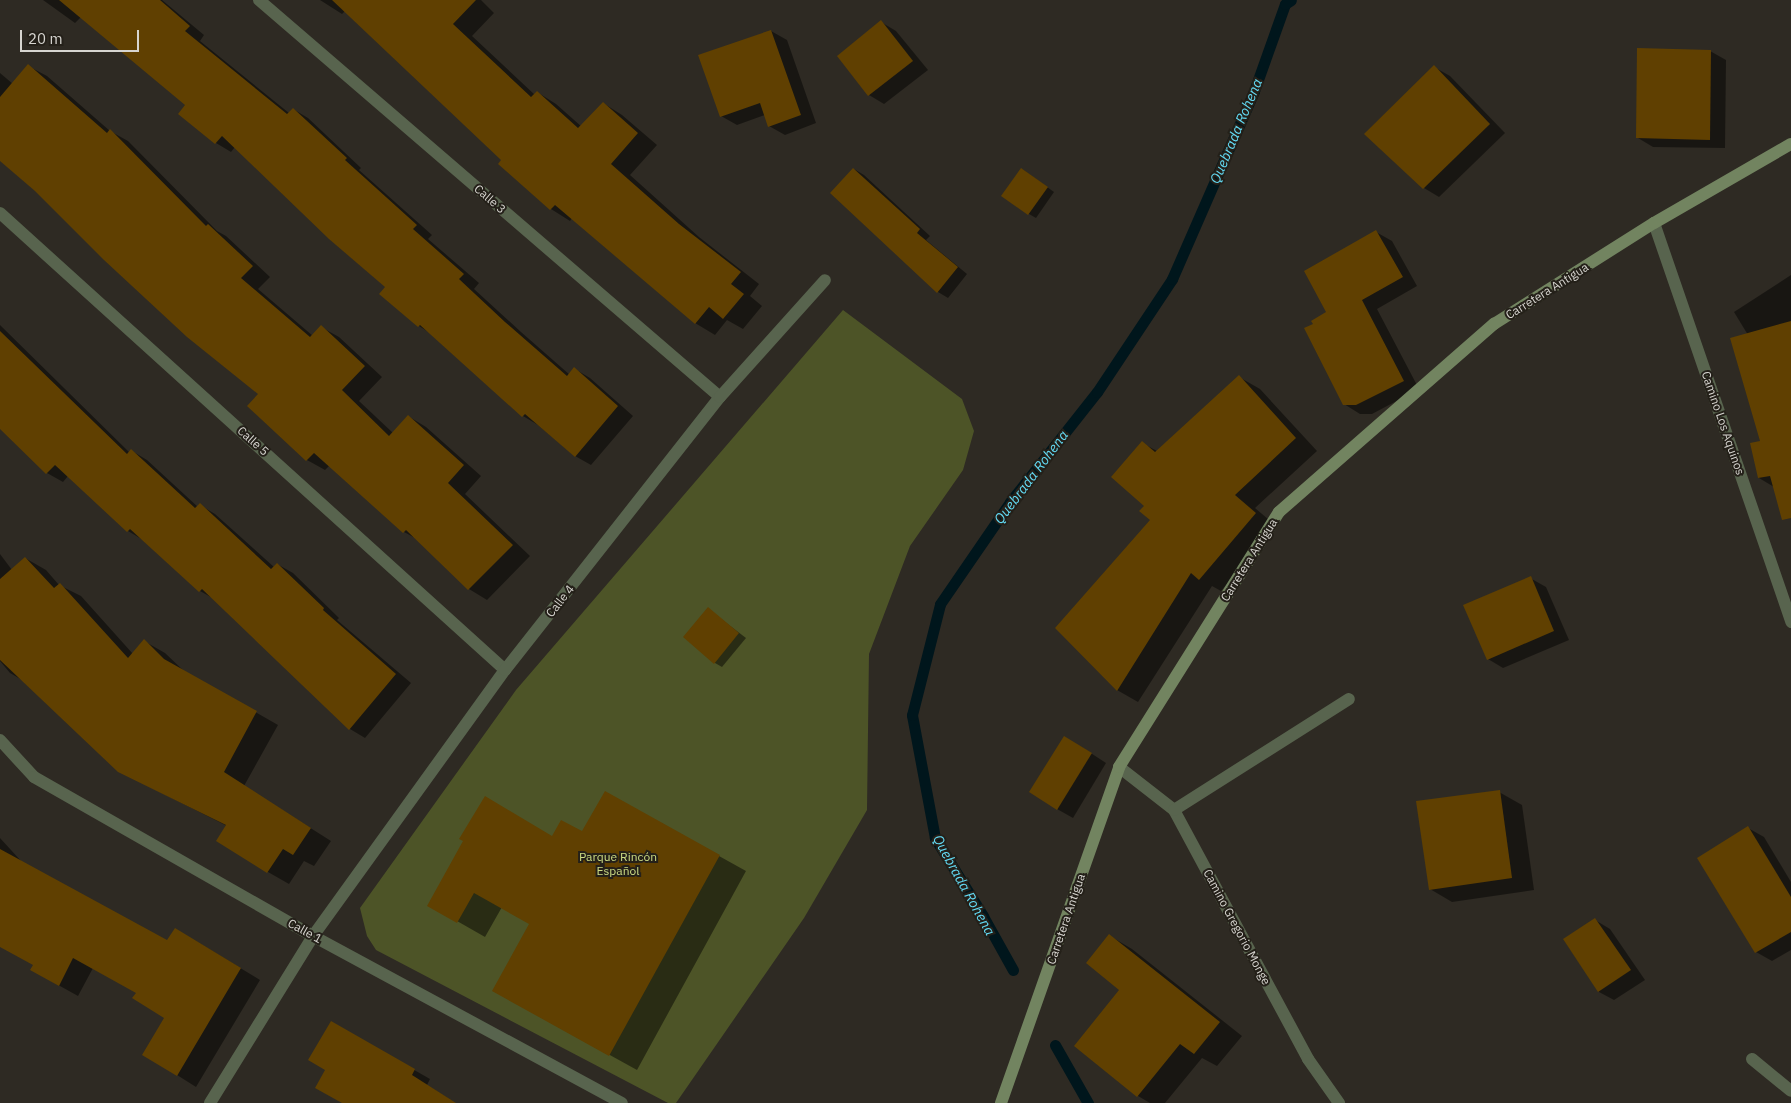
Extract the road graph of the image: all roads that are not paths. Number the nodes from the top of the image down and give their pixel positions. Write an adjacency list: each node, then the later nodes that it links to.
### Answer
1 (259, 0): 6 (street, Calle 3)
2 (1791, 144): 4 (street, Carretera Antigua)
3 (0, 213): 8 (street, Calle 5)
4 (1654, 223): 7 (street, Camino Los Aquinos); 11 (street, Carretera Antigua)
5 (825, 280): 6 (street, Calle 4)
6 (720, 397): 8 (street, Calle 4)
7 (1791, 622)
8 (505, 670): 13 (street, Calle 4)
9 (1349, 699): 12 (street)
10 (0, 740): 13 (street, Calle 1)
11 (1119, 767): 12 (street, Camino Gregorio Monge); 18 (street, Carretera Antigua)
12 (1174, 810): 19 (street, Camino Gregorio Monge)
13 (313, 936): 16 (street, Calle 4); 17 (street, Calle 1)
14 (1752, 1059): 15 (street)
15 (1791, 1091)
16 (210, 1103)
17 (622, 1103)
18 (1001, 1103)
19 (1339, 1103)

